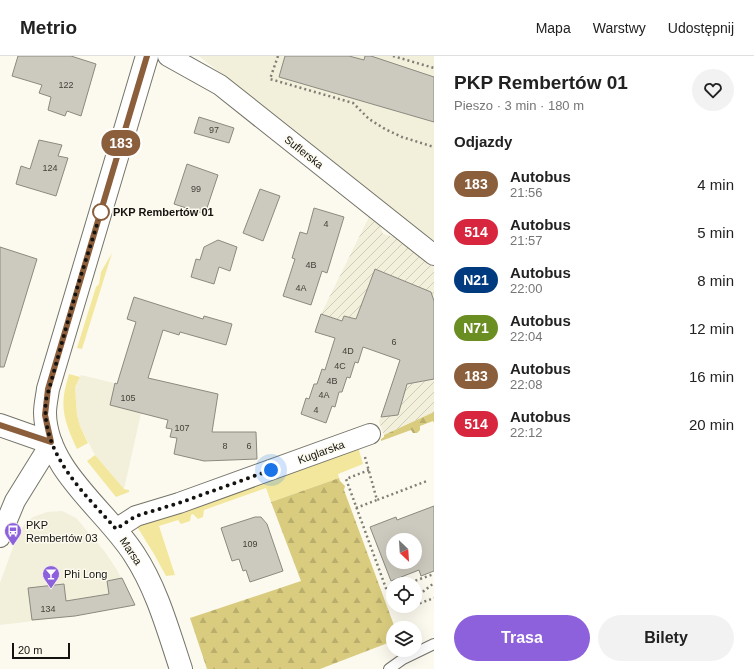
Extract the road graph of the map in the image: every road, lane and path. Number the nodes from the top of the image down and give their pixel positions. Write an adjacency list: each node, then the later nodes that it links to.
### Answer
1 (147, 56): 10 (main road, Marsa)
2 (168, 56): 7 (street, Suflerska)
3 (278, 56): 6 (path)
4 (393, 56): 5 (path)
5 (434, 68)
6 (434, 147)
7 (434, 255)
8 (0, 425): 10 (main road)
9 (370, 434): 16 (street, Kuglarska)
10 (51, 442): 16 (main road, Marsa); 17 (street)
11 (367, 463): 12 (path)
12 (369, 470): 14 (path); 15 (path)
13 (427, 481): 14 (path)
14 (377, 500): 15 (path)
15 (356, 508): 21 (path)
16 (116, 529): 26 (main road, Marsa)
17 (0, 536)
18 (434, 574): 19 (path)
19 (422, 578)
20 (434, 583): 22 (path)
21 (386, 588)
22 (422, 592)
23 (434, 598): 24 (path)
24 (422, 602)
25 (434, 644): 27 (lane)
26 (181, 669)
27 (390, 669)

